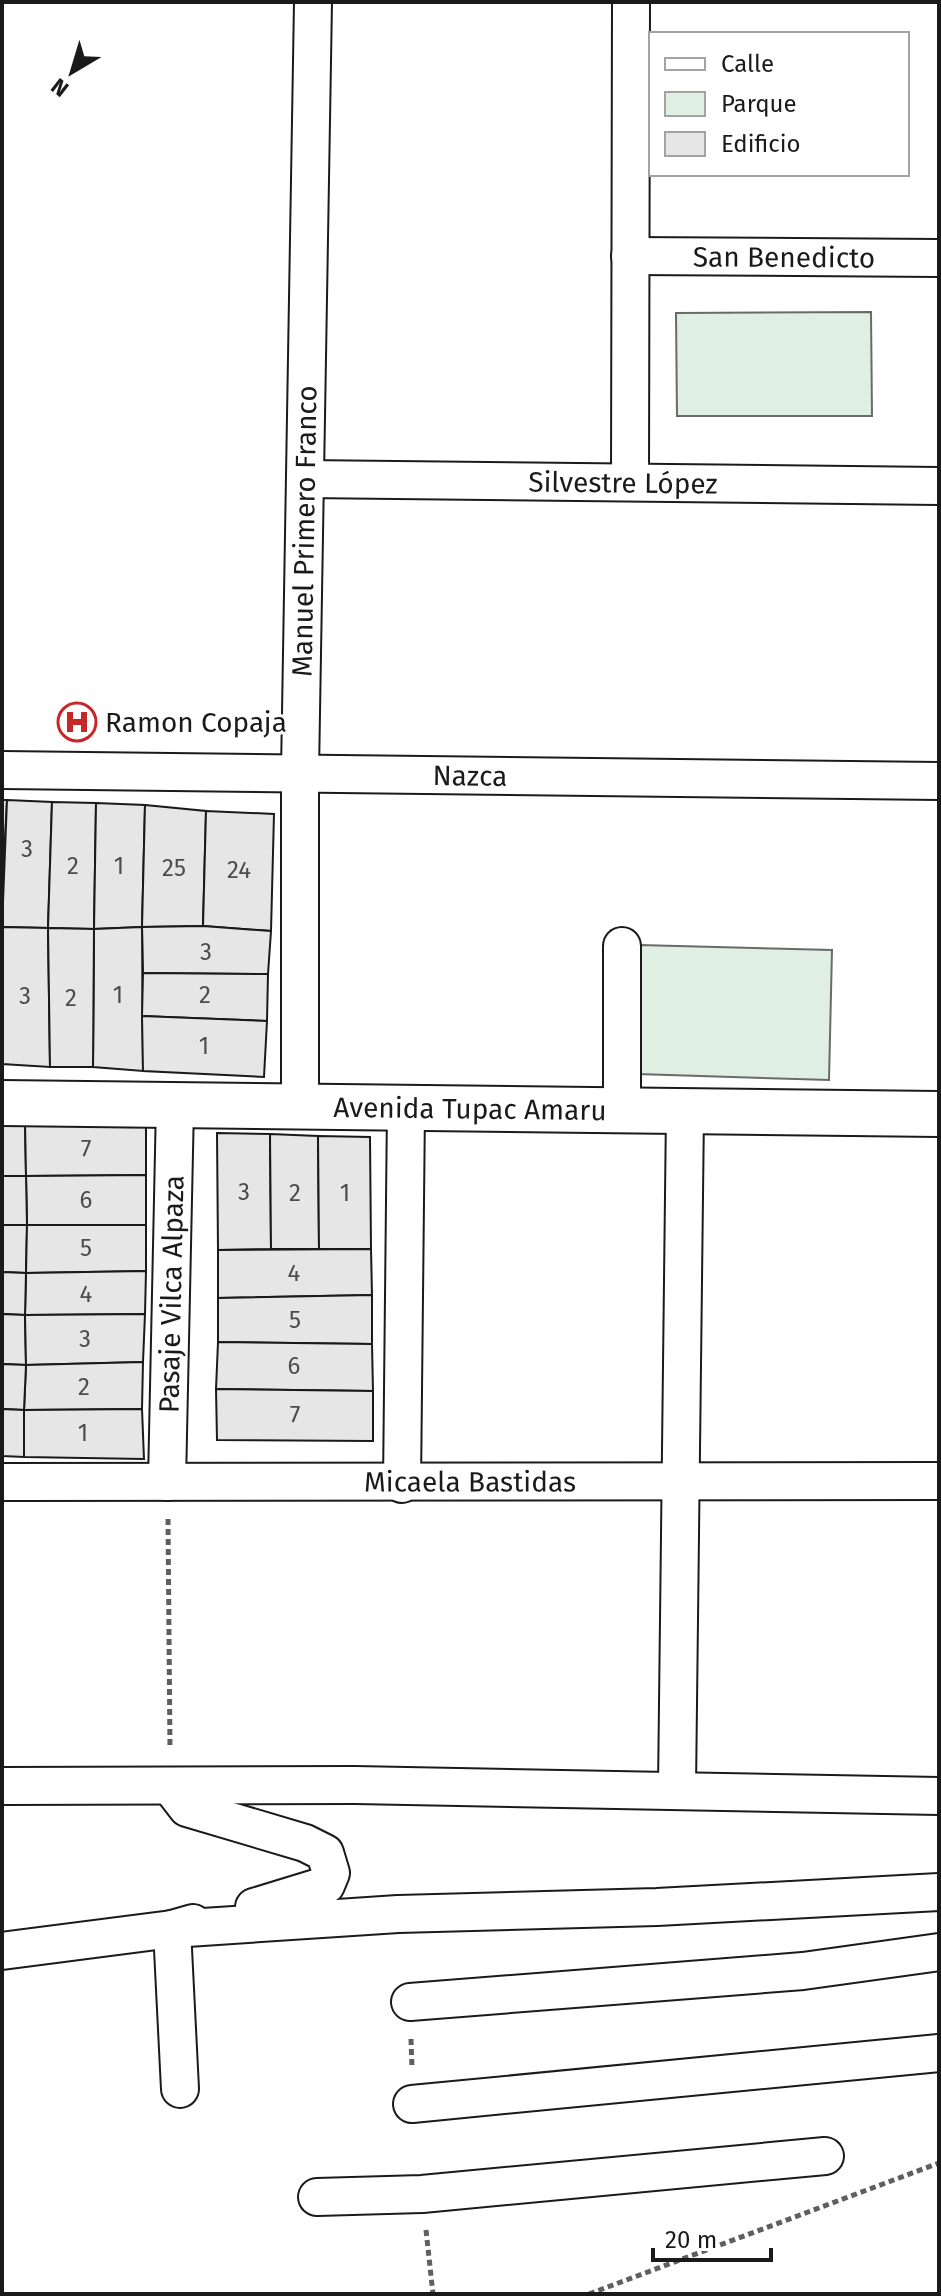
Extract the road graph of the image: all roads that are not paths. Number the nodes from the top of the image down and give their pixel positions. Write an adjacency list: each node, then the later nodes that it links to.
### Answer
1 (313, 2): 5 (street, Manuel Primero Franco)
2 (631, 2): 3 (street)
3 (630, 256): 4 (street, San Benedicto); 6 (street)
4 (939, 258)
5 (305, 479): 6 (street, Silvestre López); 9 (street, Manuel Primero Franco)
6 (630, 481): 7 (street, Silvestre López)
7 (939, 486)
8 (2, 770): 9 (street, Nazca)
9 (300, 772): 10 (street, Nazca); 14 (street, Manuel Primero Franco)
10 (939, 781)
11 (622, 946): 16 (street)
12 (2, 1103): 13 (street, Avenida Tupac Amaru)
13 (175, 1105): 14 (street, Avenida Tupac Amaru); 21 (street, Pasaje Vilca Alpaza)
14 (300, 1107): 15 (street, Avenida Tupac Amaru)
15 (406, 1108): 16 (street, Avenida Tupac Amaru); 22 (street)
16 (622, 1110): 17 (street, Avenida Tupac Amaru)
17 (685, 1111): 18 (street, Avenida Tupac Amaru); 23 (street)
18 (939, 1114)
19 (939, 1481): 23 (street, Micaela Bastidas)
20 (2, 1482): 21 (street, Micaela Bastidas)
21 (167, 1482): 22 (street, Micaela Bastidas)
22 (402, 1484): 23 (street, Micaela Bastidas)
23 (681, 1484): 26 (street)
24 (2, 1786): 25 (street)
25 (170, 1786): 26 (street); 29 (street)
26 (677, 1789): 27 (street)
27 (939, 1796)
28 (939, 1892): 29 (street)
29 (172, 1929): 30 (street); 34 (street)
30 (2, 1951)
31 (939, 1952): 32 (street)
32 (410, 2002)
33 (939, 2053): 35 (street)
34 (180, 2089)
35 (412, 2104)
36 (825, 2156): 37 (street)
37 (317, 2197)

